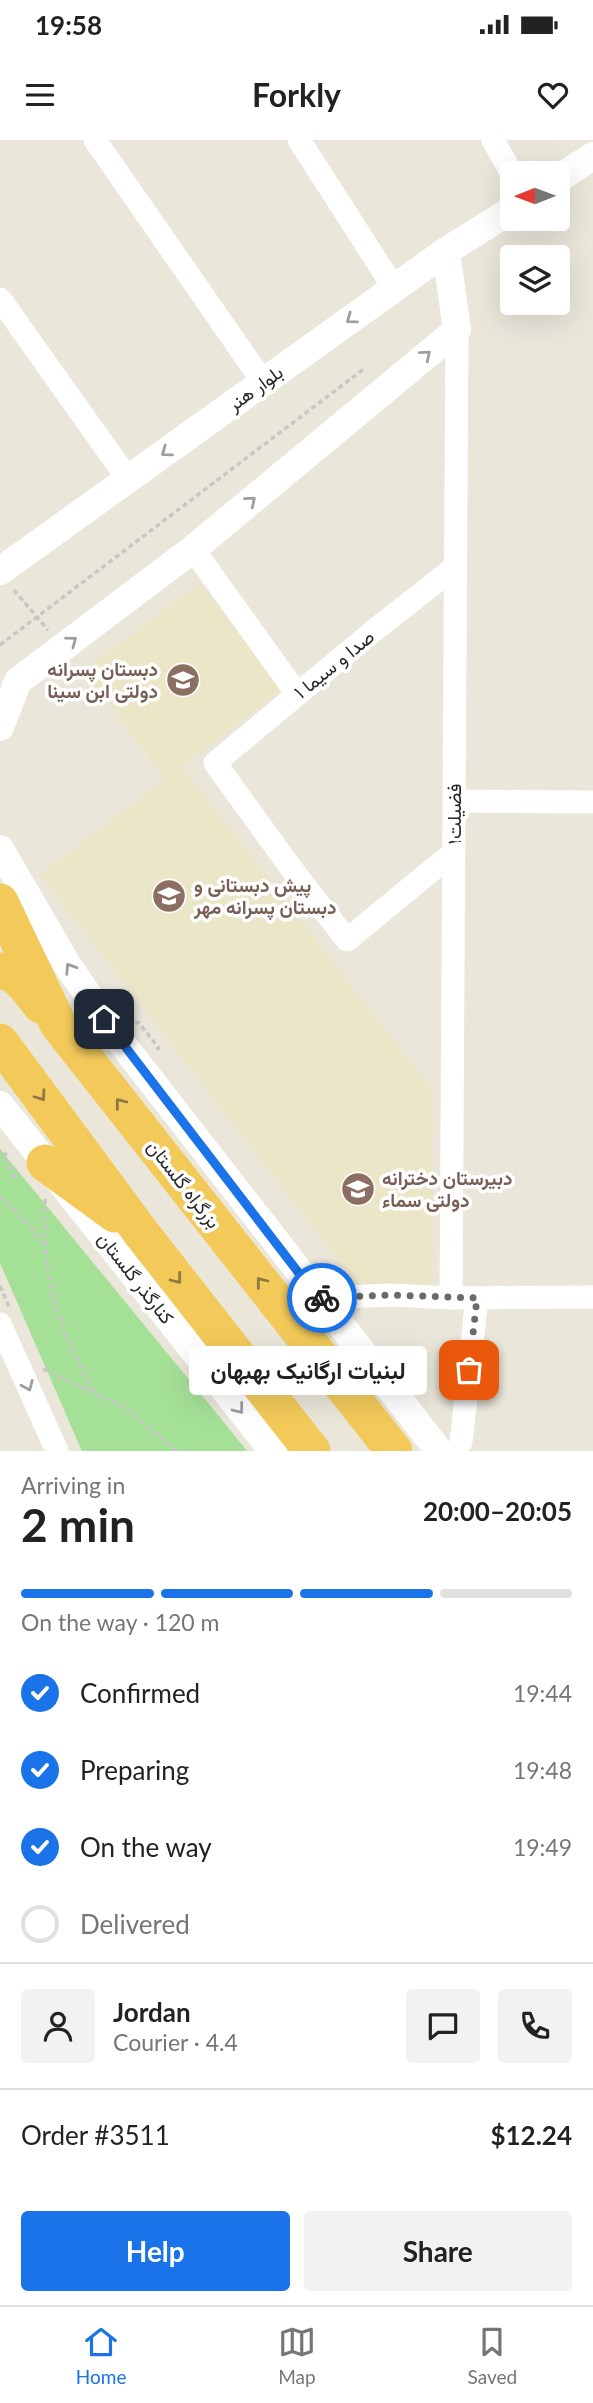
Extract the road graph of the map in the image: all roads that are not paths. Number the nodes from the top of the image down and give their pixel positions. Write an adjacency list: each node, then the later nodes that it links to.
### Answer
1 (95, 140): 12 (street)
2 (299, 140): 9 (street)
3 (493, 140): 5 (street)
4 (593, 156): 6 (street)
5 (505, 161)
6 (570, 171)
7 (500, 217): 8 (street, بلوار هنر)
8 (446, 251): 9 (street, بلوار هنر); 11 (street)
9 (394, 288): 12 (street, بلوار هنر, one-way to 12)
10 (0, 299): 13 (street)
11 (457, 330): 14 (street, one-way to 11); 15 (street, فضیلت۱)
12 (263, 382): 13 (street, بلوار هنر, one-way to 13)
13 (128, 479): 16 (street, بلوار هنر)
14 (193, 549): 17 (street); 18 (street, one-way to 14)
15 (456, 567): 17 (street, صدا و سیما ۱); 19 (street, فضیلت۱)
16 (4, 577)
17 (296, 694): 22 (street, صدا و سیما ۱)
18 (0, 727)
19 (454, 801): 20 (street); 22 (street, فضیلت۱)
20 (593, 803)
21 (0, 849): 31 (street, one-way to 21)
22 (454, 852): 32 (street, فضیلت۱)
23 (0, 902): 25 (highway, بزرگراه گلستان)
24 (0, 971): 25 (highway)
25 (58, 1024): 39 (highway, بزرگراه گلستان, one-way to 25)
26 (0, 1042): 29 (highway, one-way to 29)
27 (0, 1105): 28 (street, کنارگذر گلستان)
28 (35, 1177): 29 (highway); 37 (street, کنارگذر گلستان, one-way to 37)
29 (142, 1234): 38 (highway, one-way to 38)
30 (593, 1297): 33 (street)
31 (318, 1298): 32 (street); 35 (street)
32 (451, 1298): 33 (street)
33 (477, 1298): 35 (street)
34 (0, 1324): 36 (street, one-way to 36)
35 (450, 1446)
36 (57, 1451)
37 (273, 1451)
38 (312, 1451)
39 (394, 1451)

